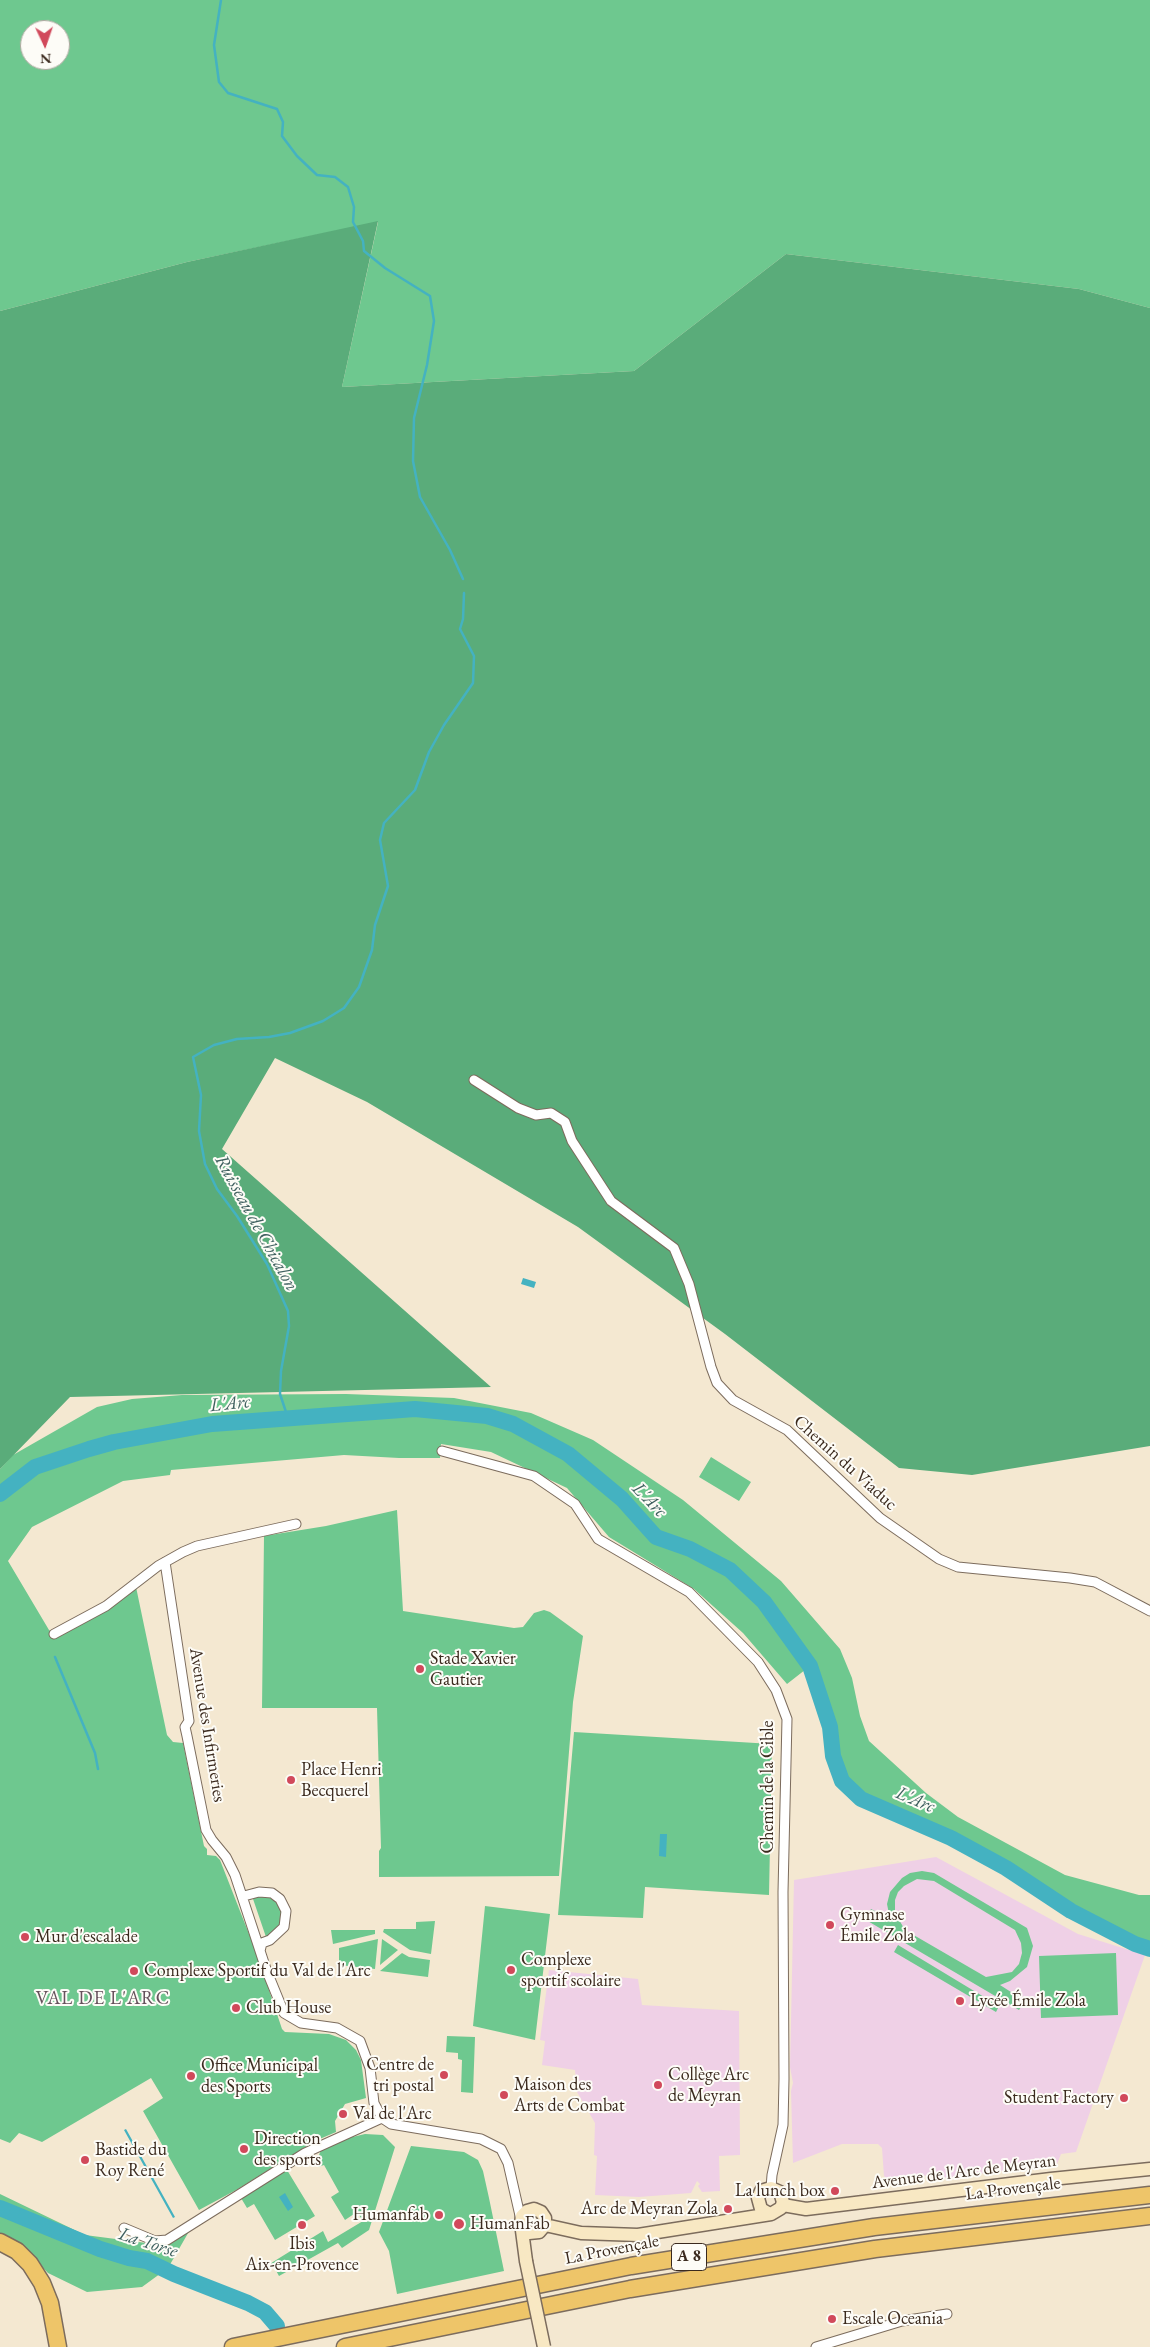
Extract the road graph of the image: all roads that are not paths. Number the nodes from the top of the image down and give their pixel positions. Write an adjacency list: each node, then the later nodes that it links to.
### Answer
1 (474, 1080): 5 (street, Chemin du Viaduc)
2 (442, 1451): 11 (street, Chemin de la Cible)
3 (296, 1524): 4 (street)
4 (165, 1562): 6 (street); 7 (street, Avenue des Infirmeries)
5 (1150, 1611)
6 (54, 1634)
7 (244, 1896): 8 (street, Avenue des Infirmeries); 8 (street)
8 (260, 1951): 9 (street, Avenue des Infirmeries)
9 (382, 2118): 13 (street); 22 (street)
10 (1150, 2169): 15 (main road, Avenue de l'Arc de Meyran)
11 (771, 2188): 14 (main road); 15 (main road)
12 (1150, 2195): 31 (highway, La Provençale / A 8)
13 (517, 2196): 16 (street); 20 (street)
14 (757, 2202): 17 (main road); 19 (main road)
15 (783, 2205): 17 (main road)
16 (534, 2210): 20 (main road); 21 (main road)
17 (768, 2213): 19 (main road)
18 (1150, 2216): 28 (highway, A 8)
19 (734, 2218): 21 (main road)
20 (522, 2223): 23 (main road); 26 (main road)
21 (545, 2225): 23 (main road)
22 (124, 2228)
23 (533, 2234): 26 (main road)
24 (0, 2242): 30 (highway)
25 (0, 2249): 29 (highway)
26 (525, 2255): 34 (main road, bridge)
27 (947, 2314): 35 (street)
28 (451, 2325): 32 (highway, A 8); 33 (highway)
29 (53, 2347)
30 (58, 2347)
31 (233, 2347)
32 (345, 2347)
33 (376, 2347)
34 (544, 2347)
35 (816, 2347)

